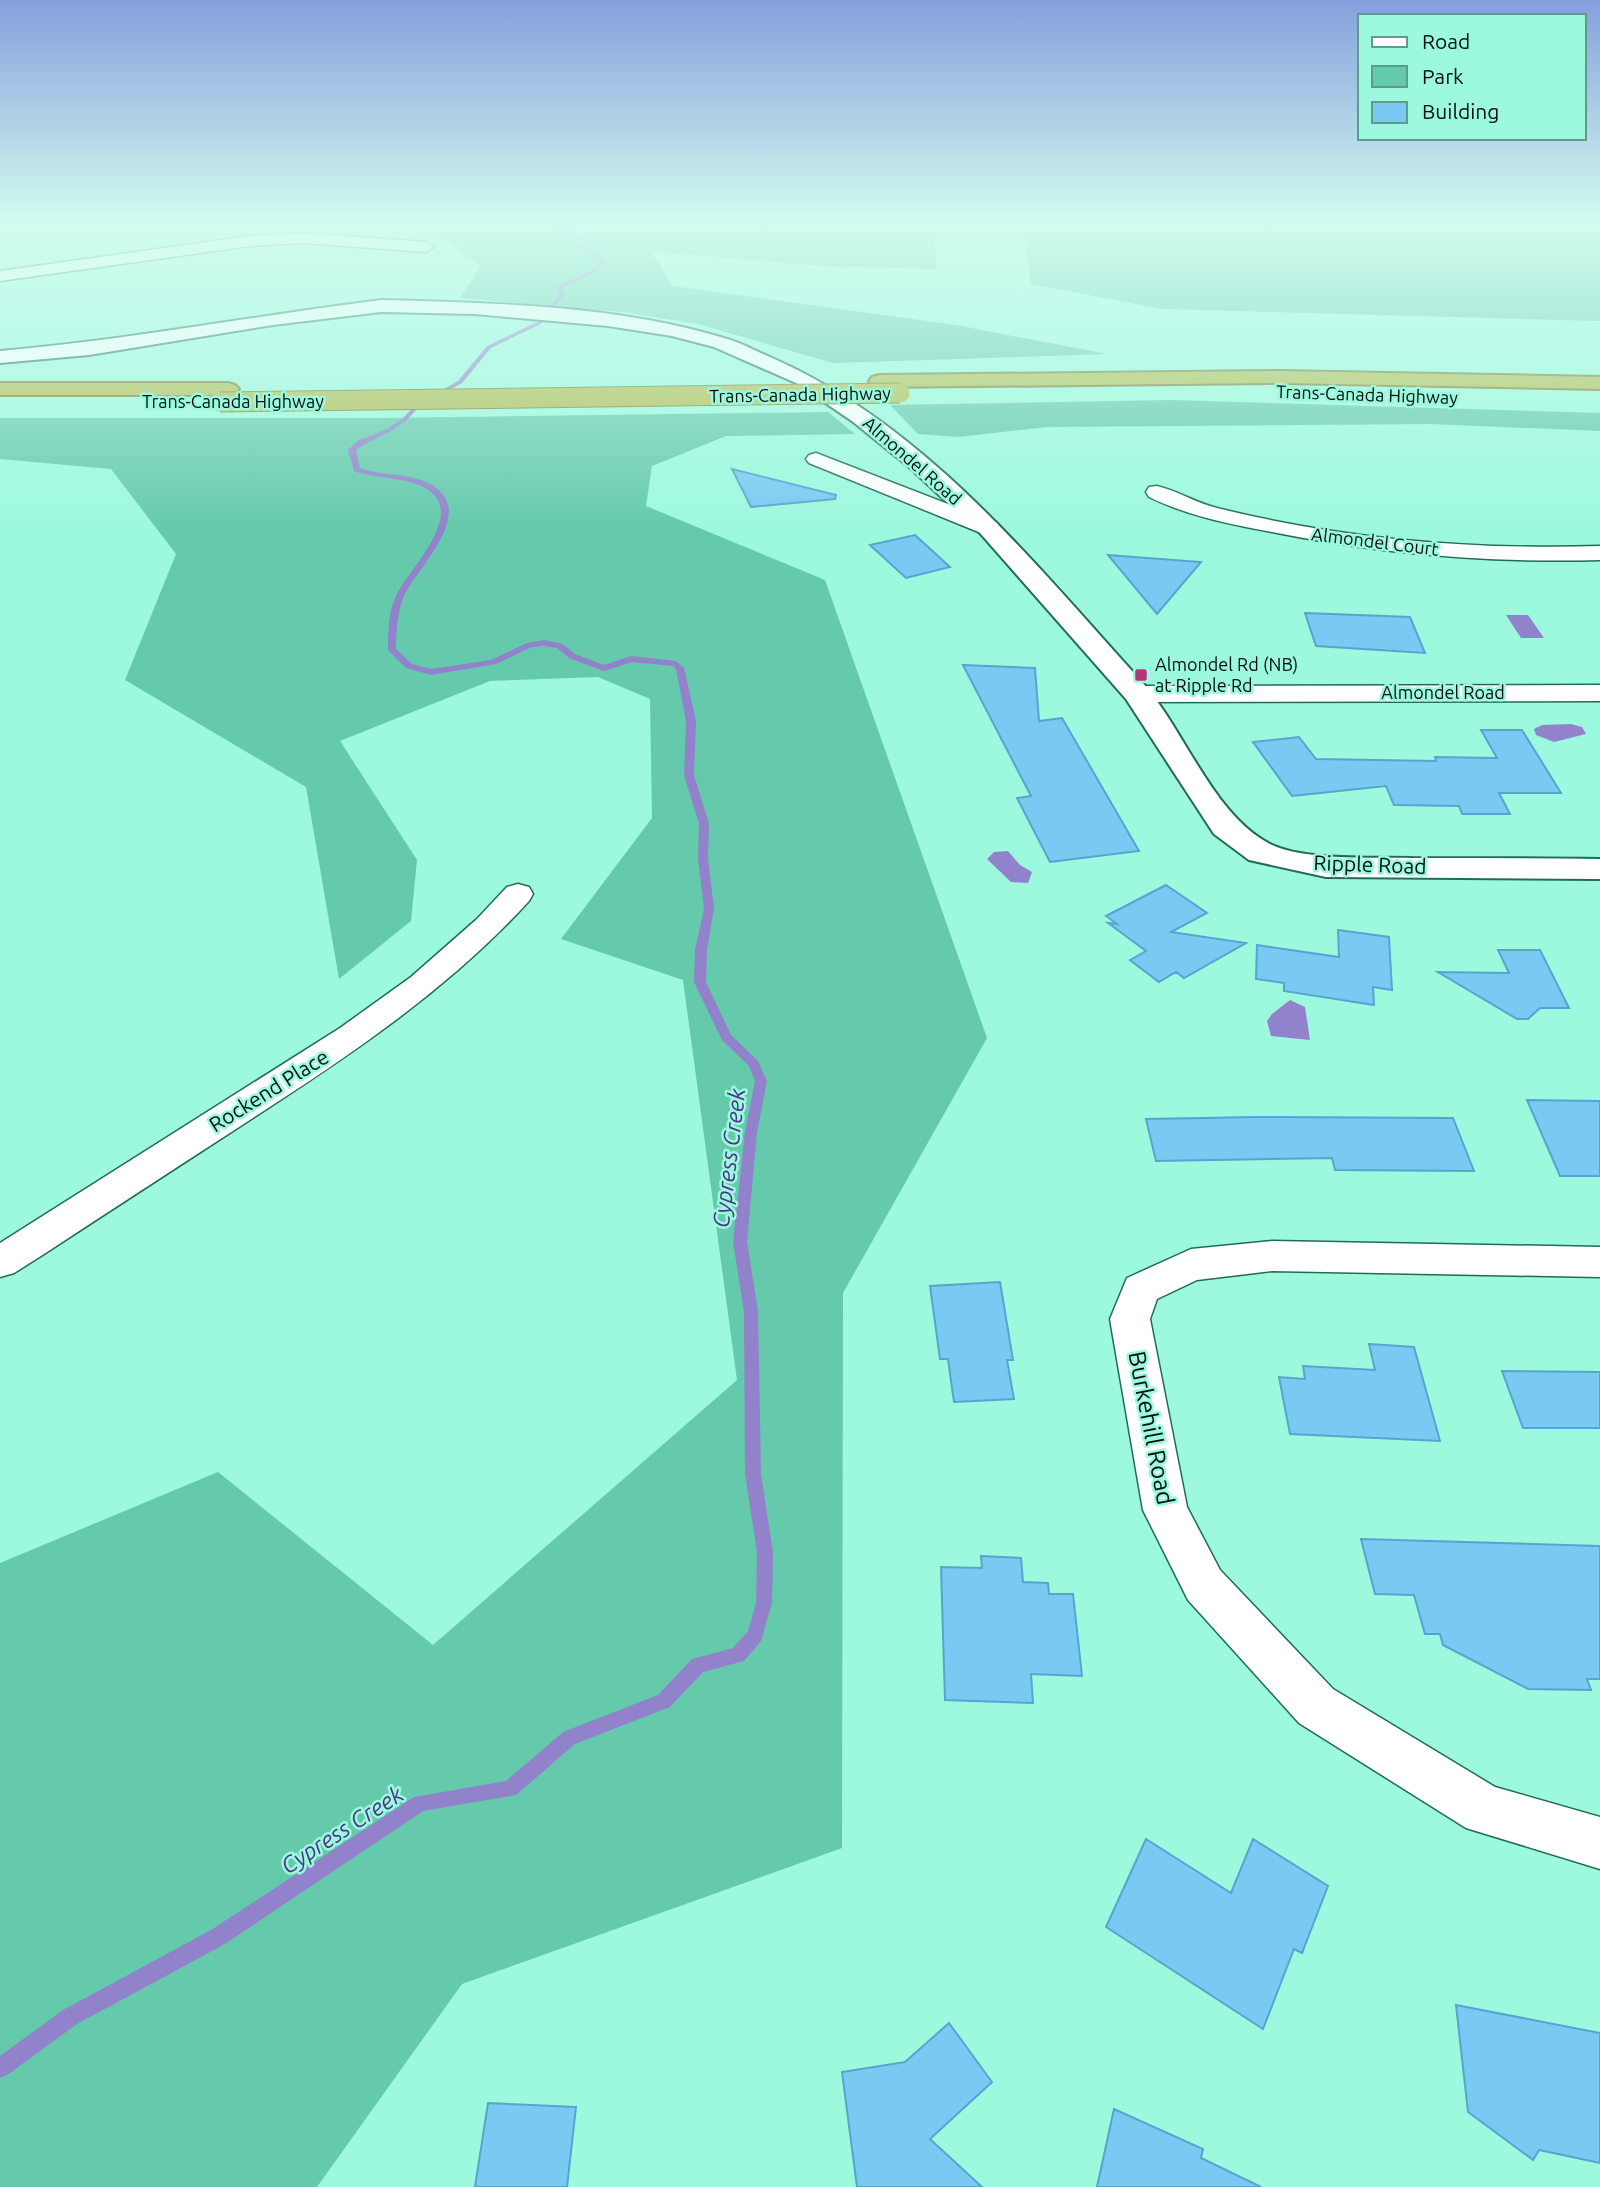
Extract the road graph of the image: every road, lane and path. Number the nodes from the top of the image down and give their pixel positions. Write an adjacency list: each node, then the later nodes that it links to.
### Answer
1 (226, 327): 3 (street, Almondel Road)
2 (654, 327): 11 (street, Almondel Road)
3 (0, 358)
4 (1600, 383): 6 (highway, Trans-Canada Highway)
5 (0, 389): 6 (highway, Trans-Canada Highway)
6 (224, 396): 7 (highway, Trans-Canada Highway); 8 (highway, Trans-Canada Highway, bridge)
7 (0, 402)
8 (1600, 402)
9 (816, 459): 11 (street)
10 (1157, 492): 12 (street, Almondel Court)
11 (989, 528): 14 (street, Almondel Road)
12 (1600, 553)
13 (1600, 693): 14 (street, Almondel Road)
14 (1137, 694): 15 (street, Ripple Road)
15 (1600, 869)
16 (518, 894): 17 (street, Rockend Place)
17 (0, 1262)
18 (1600, 1262): 19 (street, Burkehill Road)
19 (1600, 1843)

